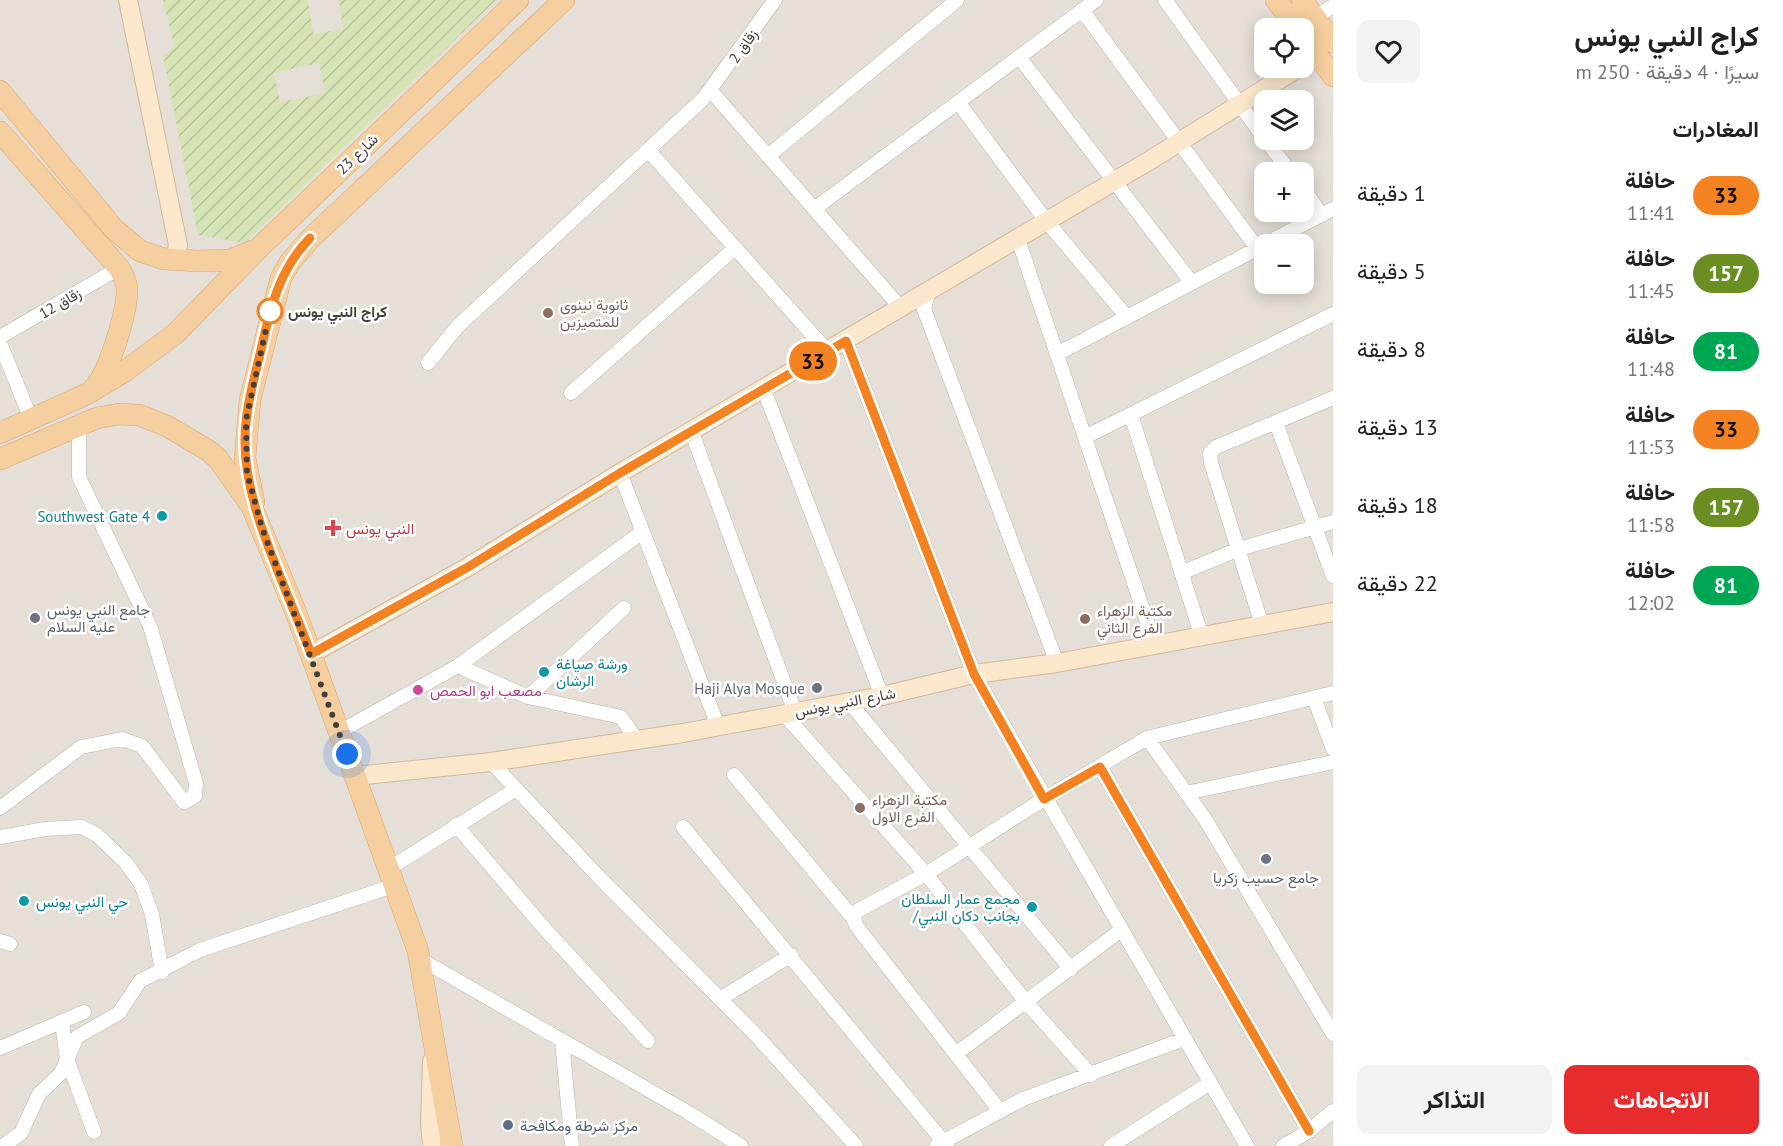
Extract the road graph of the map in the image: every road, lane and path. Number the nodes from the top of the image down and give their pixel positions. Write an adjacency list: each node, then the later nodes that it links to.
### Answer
1 (128, 0): 39 (street)
2 (518, 0): 36 (main road, شارع 23)
3 (564, 0): 66 (main road, شارع 23)
4 (775, 0): 17 (street, زقاق 2)
5 (957, 0): 26 (street)
6 (1096, 0): 10 (street)
7 (1164, 0): 20 (street)
8 (1276, 0): 12 (main road)
9 (1302, 0): 11 (main road)
10 (1082, 10): 14 (street); 23 (street)
11 (1324, 12): 13 (main road)
12 (1290, 18)
13 (1318, 53): 15 (main road)
14 (1019, 57): 19 (street); 28 (street)
15 (1333, 76)
16 (1282, 78): 20 (street)
17 (711, 90): 24 (street, زقاق 2); 26 (street)
18 (0, 91): 39 (main road)
19 (958, 102): 30 (street); 32 (street)
20 (1242, 104): 21 (street); 23 (street)
21 (1254, 122)
22 (2, 138): 40 (main road)
23 (1178, 143): 28 (street); 34 (street)
24 (648, 150): 37 (street); 51 (street, زقاق 2)
25 (1273, 150): 27 (street)
26 (768, 156): 30 (street)
27 (1282, 162)
28 (1116, 181): 32 (street); 41 (street)
29 (1314, 200): 31 (street)
30 (814, 209): 43 (street)
31 (1327, 212): 33 (street)
32 (1047, 222): 35 (street); 45 (street)
33 (1285, 234)
34 (1254, 236)
35 (1018, 239): 42 (street); 50 (street)
36 (260, 247): 39 (main road); 54 (main road, شارع 23)
37 (735, 248): 49 (street); 53 (street)
38 (1254, 250): 41 (street)
39 (164, 259)
40 (119, 268): 46 (street, زقاق 12); 54 (main road)
41 (1192, 283): 45 (street)
42 (928, 293): 43 (street); 78 (street)
43 (901, 308): 47 (street)
44 (1333, 314): 56 (street)
45 (1127, 317): 50 (street)
46 (0, 338)
47 (846, 341): 49 (street); 80 (street)
48 (0, 343): 57 (street)
49 (828, 352): 52 (street)
50 (1057, 354): 62 (street)
51 (428, 363)
52 (764, 390): 61 (street); 82 (street)
53 (570, 393)
54 (87, 394): 57 (main road, شارع 23)
55 (1333, 398): 59 (street)
56 (1131, 415): 62 (street); 70 (street)
57 (31, 419): 60 (main road, شارع 23)
58 (83, 423): 63 (main road); 66 (main road); 100 (street)
59 (1276, 423): 67 (street); 69 (street)
60 (0, 433)
61 (692, 433): 64 (street); 86 (street)
62 (1085, 437): 76 (street)
63 (0, 459)
64 (620, 473): 68 (street); 77 (street)
65 (1333, 522): 67 (street)
66 (262, 528): 77 (main road)
67 (1314, 528): 69 (street); 71 (street)
68 (642, 533): 79 (street); 87 (street)
69 (1239, 549): 70 (street); 74 (street)
70 (1181, 573): 75 (street)
71 (1333, 576)
72 (624, 608): 83 (street)
73 (1333, 612): 74 (street, شارع النبي يونس)
74 (1262, 626): 75 (street, شارع النبي يونس)
75 (1202, 636): 76 (street, شارع النبي يونس)
76 (1155, 645): 78 (street, شارع النبي يونس)
77 (311, 654): 88 (main road)
78 (1057, 663): 80 (street, شارع النبي يونس)
79 (458, 666): 83 (street); 88 (street)
80 (974, 674): 82 (street, شارع النبي يونس); 99 (street)
81 (1333, 693): 84 (street)
82 (882, 696): 85 (street, شارع النبي يونس)
83 (528, 697): 90 (street)
84 (1314, 698): 89 (street); 91 (street)
85 (849, 702): 86 (street, شارع النبي يونس); 104 (street)
86 (790, 713): 87 (street, شارع النبي يونس); 105 (street)
87 (718, 726): 90 (street, شارع النبي يونس)
88 (339, 732): 96 (main road)
89 (1147, 738): 94 (street); 98 (street)
90 (636, 740): 92 (street, شارع النبي يونس)
91 (1333, 749)
92 (491, 762): 96 (street, شارع النبي يونس); 97 (street)
93 (1333, 762): 98 (street)
94 (1100, 767): 99 (street); 129 (street)
95 (734, 775): 107 (street)
96 (355, 776): 106 (main road)
97 (516, 789): 101 (street); 113 (street)
98 (1186, 793): 117 (street)
99 (1044, 799): 104 (street); 108 (street)
100 (0, 808)
101 (456, 825): 106 (street); 120 (street)
102 (683, 827): 109 (street)
103 (0, 837): 112 (street)
104 (968, 846): 105 (street); 111 (street)
105 (926, 873): 107 (street); 114 (street)
106 (393, 877): 110 (main road); 112 (street)
107 (853, 918): 123 (street)
108 (1121, 930): 111 (street); 118 (street)
109 (791, 955): 113 (street); 131 (street)
110 (420, 959): 119 (street); 121 (main road)
111 (1071, 969): 114 (street)
112 (162, 972): 124 (street)
113 (720, 999): 137 (street)
114 (1026, 1002): 123 (street); 125 (street)
115 (84, 1012): 116 (street)
116 (62, 1023): 122 (street); 124 (street)
117 (1333, 1034)
118 (1184, 1039): 125 (street); 126 (street)
119 (562, 1041): 135 (street); 136 (street)
120 (648, 1041)
121 (433, 1046): 133 (street); 134 (main road)
122 (0, 1048)
123 (957, 1053): 127 (street)
124 (68, 1059): 130 (street); 132 (street)
125 (1091, 1075): 127 (street)
126 (1210, 1083): 138 (street); 139 (street)
127 (1000, 1111): 131 (street)
128 (1333, 1111): 129 (street)
129 (1309, 1131): 140 (street)
130 (94, 1132)
131 (942, 1144)
132 (3, 1146)
133 (432, 1146)
134 (452, 1146)
135 (572, 1146)
136 (741, 1146)
137 (856, 1146)
138 (1111, 1146)
139 (1247, 1146)
140 (1283, 1146)

